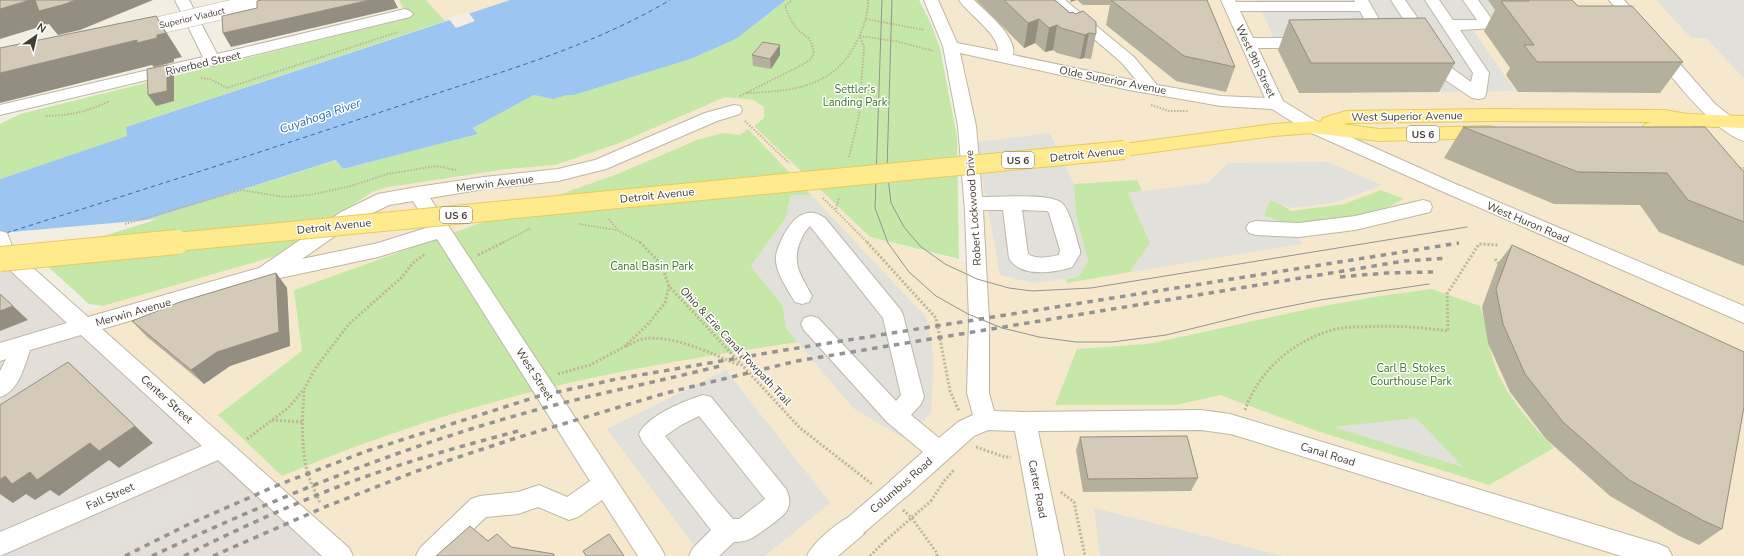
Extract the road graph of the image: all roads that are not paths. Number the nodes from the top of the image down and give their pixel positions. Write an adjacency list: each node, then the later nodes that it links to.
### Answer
1 (182, 0): 22 (street)
2 (268, 0): 16 (street, Superior Viaduct, bridge)
3 (931, 0): 20 (street, Robert Lockwood Drive)
4 (966, 0): 21 (street)
5 (1056, 0): 25 (street)
6 (1398, 0): 23 (street)
7 (1432, 0): 15 (street)
8 (1470, 0): 15 (street)
9 (1616, 0): 32 (street)
10 (1230, 3): 14 (street); 17 (street, West 9th Street)
11 (1363, 4): 12 (street); 19 (street)
12 (1329, 8): 14 (street)
13 (405, 14): 22 (street, Riverbed Street)
14 (1290, 20): 17 (street); 18 (street)
15 (1449, 25): 24 (street)
16 (122, 34)
17 (1248, 43): 27 (street, West 9th Street)
18 (1324, 43)
19 (1369, 43)
20 (945, 50): 21 (street, Olde Superior Avenue); 37 (street, Robert Lockwood Drive)
21 (1004, 58): 25 (street, Olde Superior Avenue)
22 (213, 61): 28 (street, Riverbed Street)
23 (1447, 73): 24 (street); 26 (street)
24 (1481, 73): 26 (street)
25 (1151, 88): 27 (street, Olde Superior Avenue)
26 (1478, 94): 30 (street)
27 (1276, 104): 34 (street, West 9th Street)
28 (0, 110)
29 (734, 110): 36 (street, Merwin Avenue)
30 (1492, 115): 31 (main road, West Superior Avenue / US 6); 34 (main road, West Superior Avenue / US 6)
31 (1688, 120): 32 (main road, West Superior Avenue / US 6); 34 (main road, West Superior Avenue / US 6)
32 (1724, 121): 33 (main road, West Superior Avenue / US 6); 35 (street)
33 (1744, 122)
34 (1313, 127): 42 (main road, Detroit Avenue / US 6, bridge); 45 (street, West Huron Road)
35 (1744, 136)
36 (417, 193): 41 (street, West Street); 43 (street, Merwin Avenue)
37 (974, 204): 38 (street); 52 (street, Robert Lockwood Drive)
38 (1012, 204)
39 (1423, 206): 40 (street)
40 (1256, 228)
41 (442, 230): 43 (street, Merwin Avenue); 56 (street, West Street)
42 (2, 250): 47 (street, Center Street)
43 (266, 274): 47 (street, Merwin Avenue)
44 (802, 296): 51 (street)
45 (1744, 315)
46 (811, 324): 51 (street)
47 (84, 326): 48 (street, Merwin Avenue); 54 (street, Center Street)
48 (21, 344): 49 (street, Merwin Avenue); 50 (street)
49 (0, 352)
50 (0, 388)
51 (895, 414): 55 (street)
52 (986, 420): 53 (street, Canal Road); 55 (street, Columbus Road)
53 (1025, 422): 64 (street, Carter Road); 65 (street, Canal Road)
54 (221, 448): 58 (street, Fall Street); 59 (street, Center Street)
55 (939, 452): 63 (street, Columbus Road, bridge)
56 (606, 484): 60 (street); 61 (street, West Street)
57 (728, 531): 57 (street); 62 (street)
58 (0, 544)
59 (331, 553)
60 (429, 556)
61 (652, 556)
62 (702, 556)
63 (820, 556)
64 (1051, 556)
65 (1659, 556)

